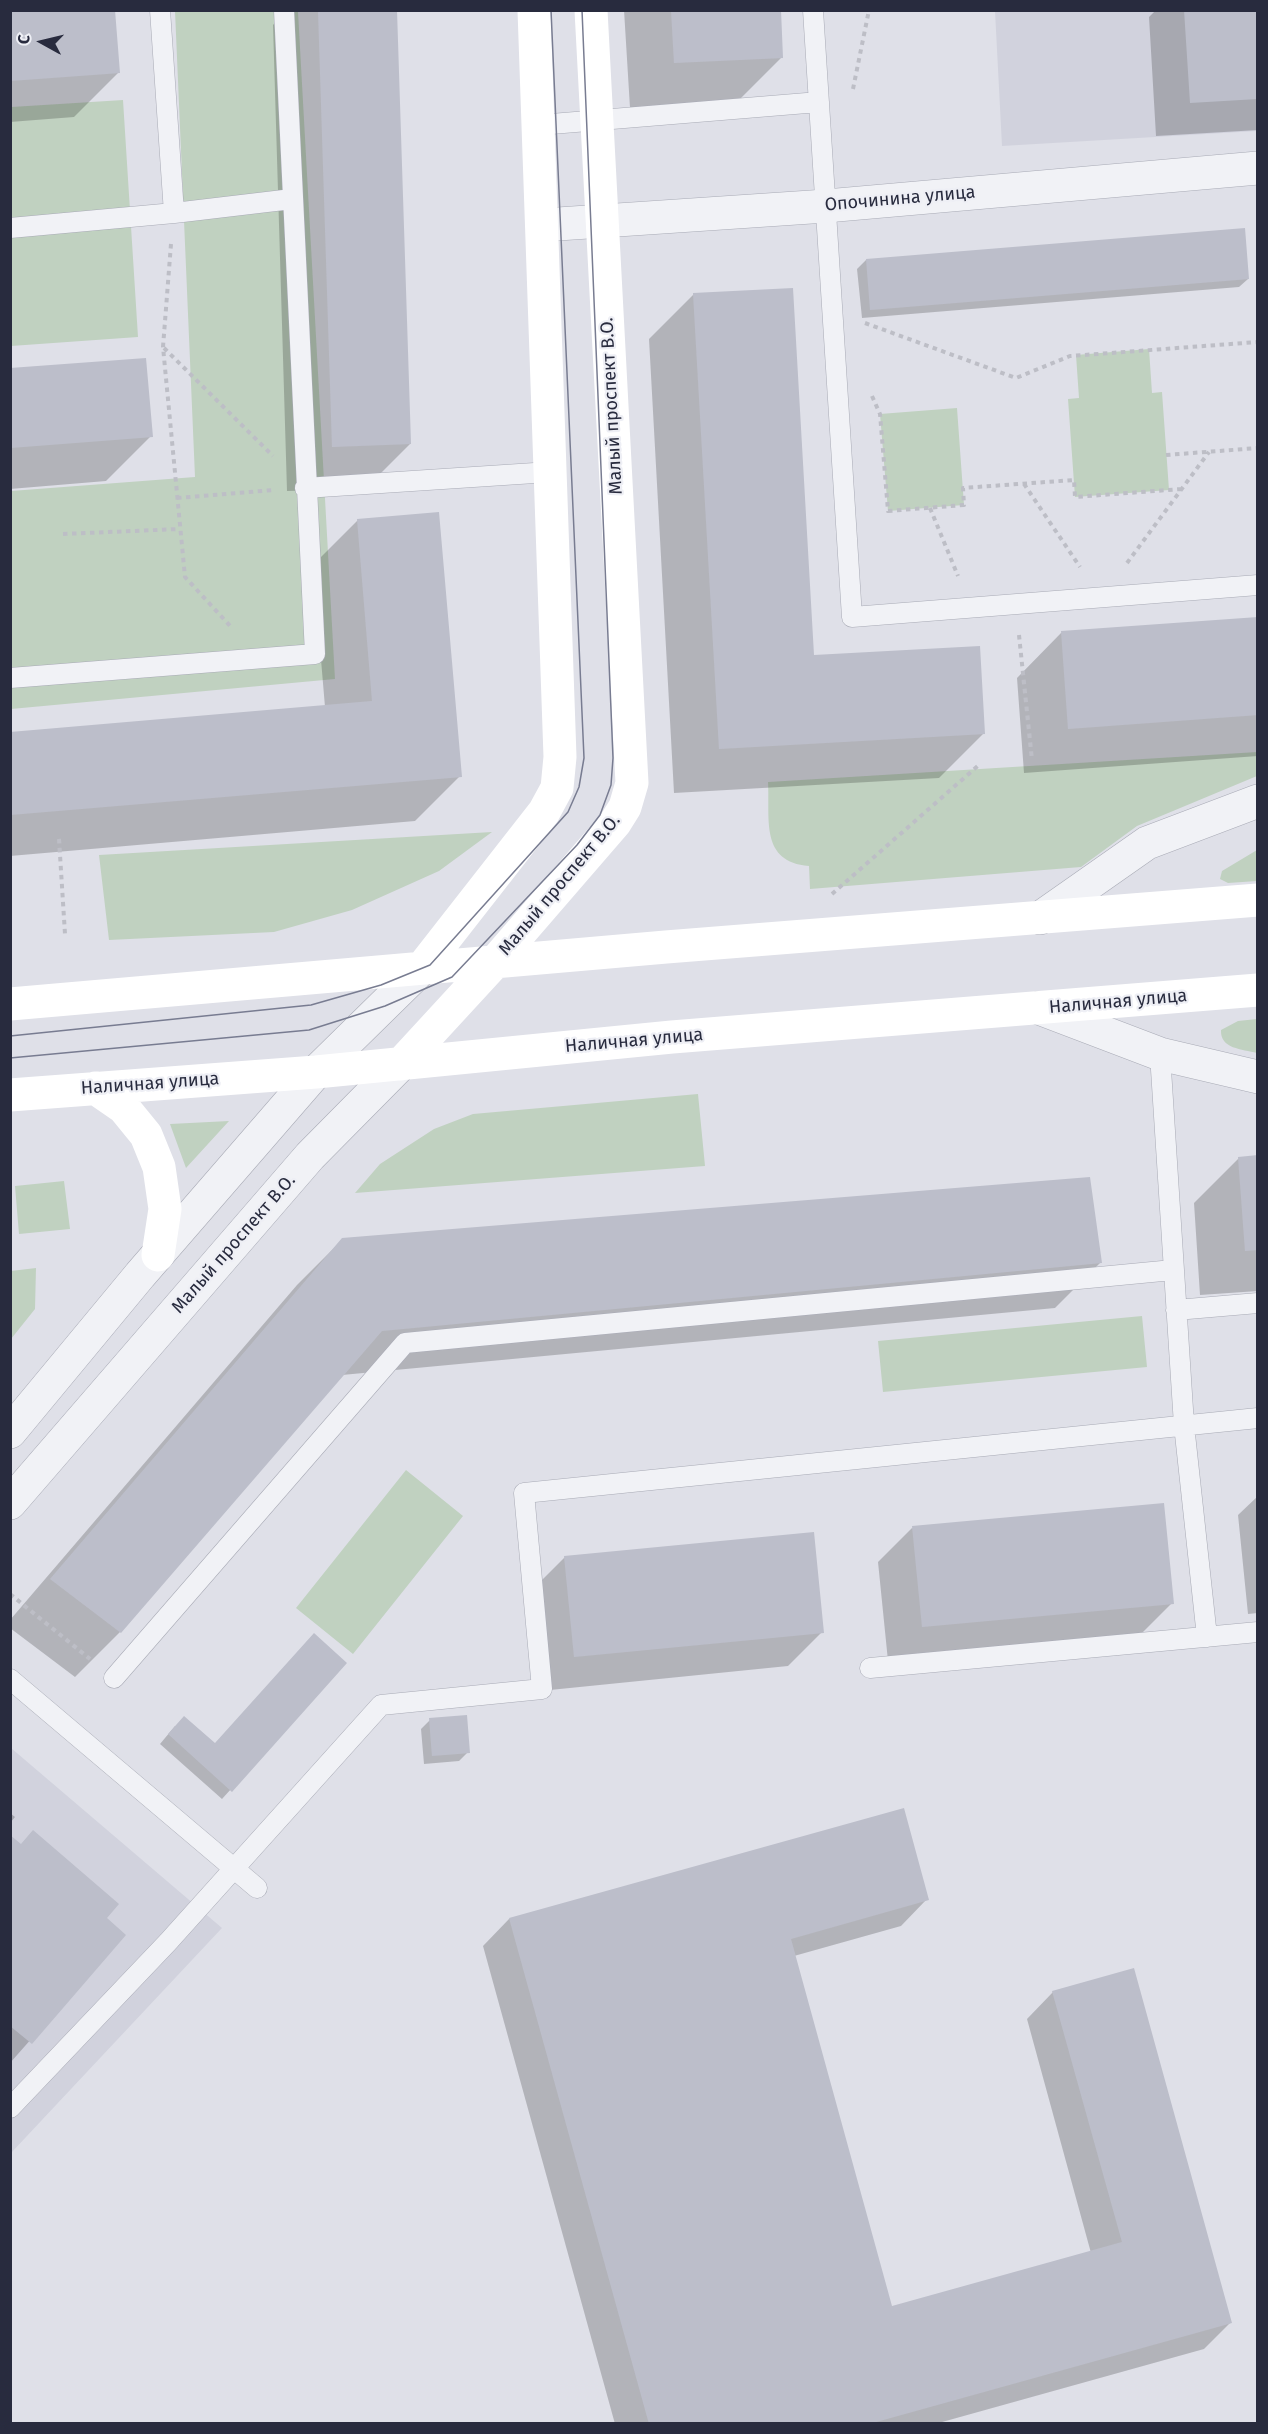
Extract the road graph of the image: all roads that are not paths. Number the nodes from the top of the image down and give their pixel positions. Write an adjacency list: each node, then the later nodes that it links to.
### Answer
1 (160, 10): 13 (lane)
2 (284, 10): 11 (lane)
3 (534, 10): 8 (main road)
4 (591, 10): 7 (main road, Малый проспект В.О.)
5 (813, 10): 6 (lane)
6 (819, 102): 7 (lane); 12 (lane)
7 (597, 120): 8 (lane); 14 (main road, Малый проспект В.О.)
8 (539, 125): 15 (main road)
9 (1257, 168): 10 (lane); 12 (street, Опочинина улица)
10 (1257, 176)
11 (292, 199): 13 (lane); 18 (lane)
12 (826, 206): 14 (street, Опочинина улица); 19 (lane)
13 (174, 213): 16 (lane)
14 (602, 221): 15 (street, Опочинина улица); 24 (main road, Малый проспект В.О.)
15 (543, 225): 17 (main road)
16 (10, 228)
17 (550, 472): 18 (lane); 25 (main road)
18 (305, 488): 20 (lane)
19 (1257, 585)
20 (10, 678)
21 (1257, 801): 23 (street)
22 (1257, 900): 23 (main road)
23 (1040, 918): 24 (main road)
24 (494, 963): 25 (main road); 30 (main road, Малый проспект В.О.)
25 (422, 968): 27 (main road); 31 (street)
26 (1257, 990): 28 (main road, Наличная улица)
27 (10, 1004)
28 (1039, 1008): 29 (street); 30 (main road, Наличная улица)
29 (1160, 1054): 32 (street); 36 (lane)
30 (401, 1064): 31 (main road, Наличная улица); 42 (street, Малый проспект В.О.)
31 (316, 1072): 33 (main road, Наличная улица); 35 (street)
32 (1257, 1077)
33 (95, 1088): 34 (main road, Наличная улица); 35 (main road)
34 (10, 1095)
35 (158, 1255): 41 (street)
36 (1173, 1270): 38 (lane); 46 (lane)
37 (1257, 1303): 38 (lane)
38 (1176, 1310): 40 (lane)
39 (1257, 1418): 40 (lane)
40 (1184, 1425): 44 (lane); 48 (lane)
41 (10, 1432)
42 (10, 1503)
43 (1257, 1632): 44 (lane)
44 (1207, 1636): 45 (lane)
45 (870, 1668)
46 (114, 1678)
47 (10, 1679): 48 (lane)
48 (235, 1868): 49 (lane); 50 (lane)
49 (257, 1888)
50 (10, 2108)

